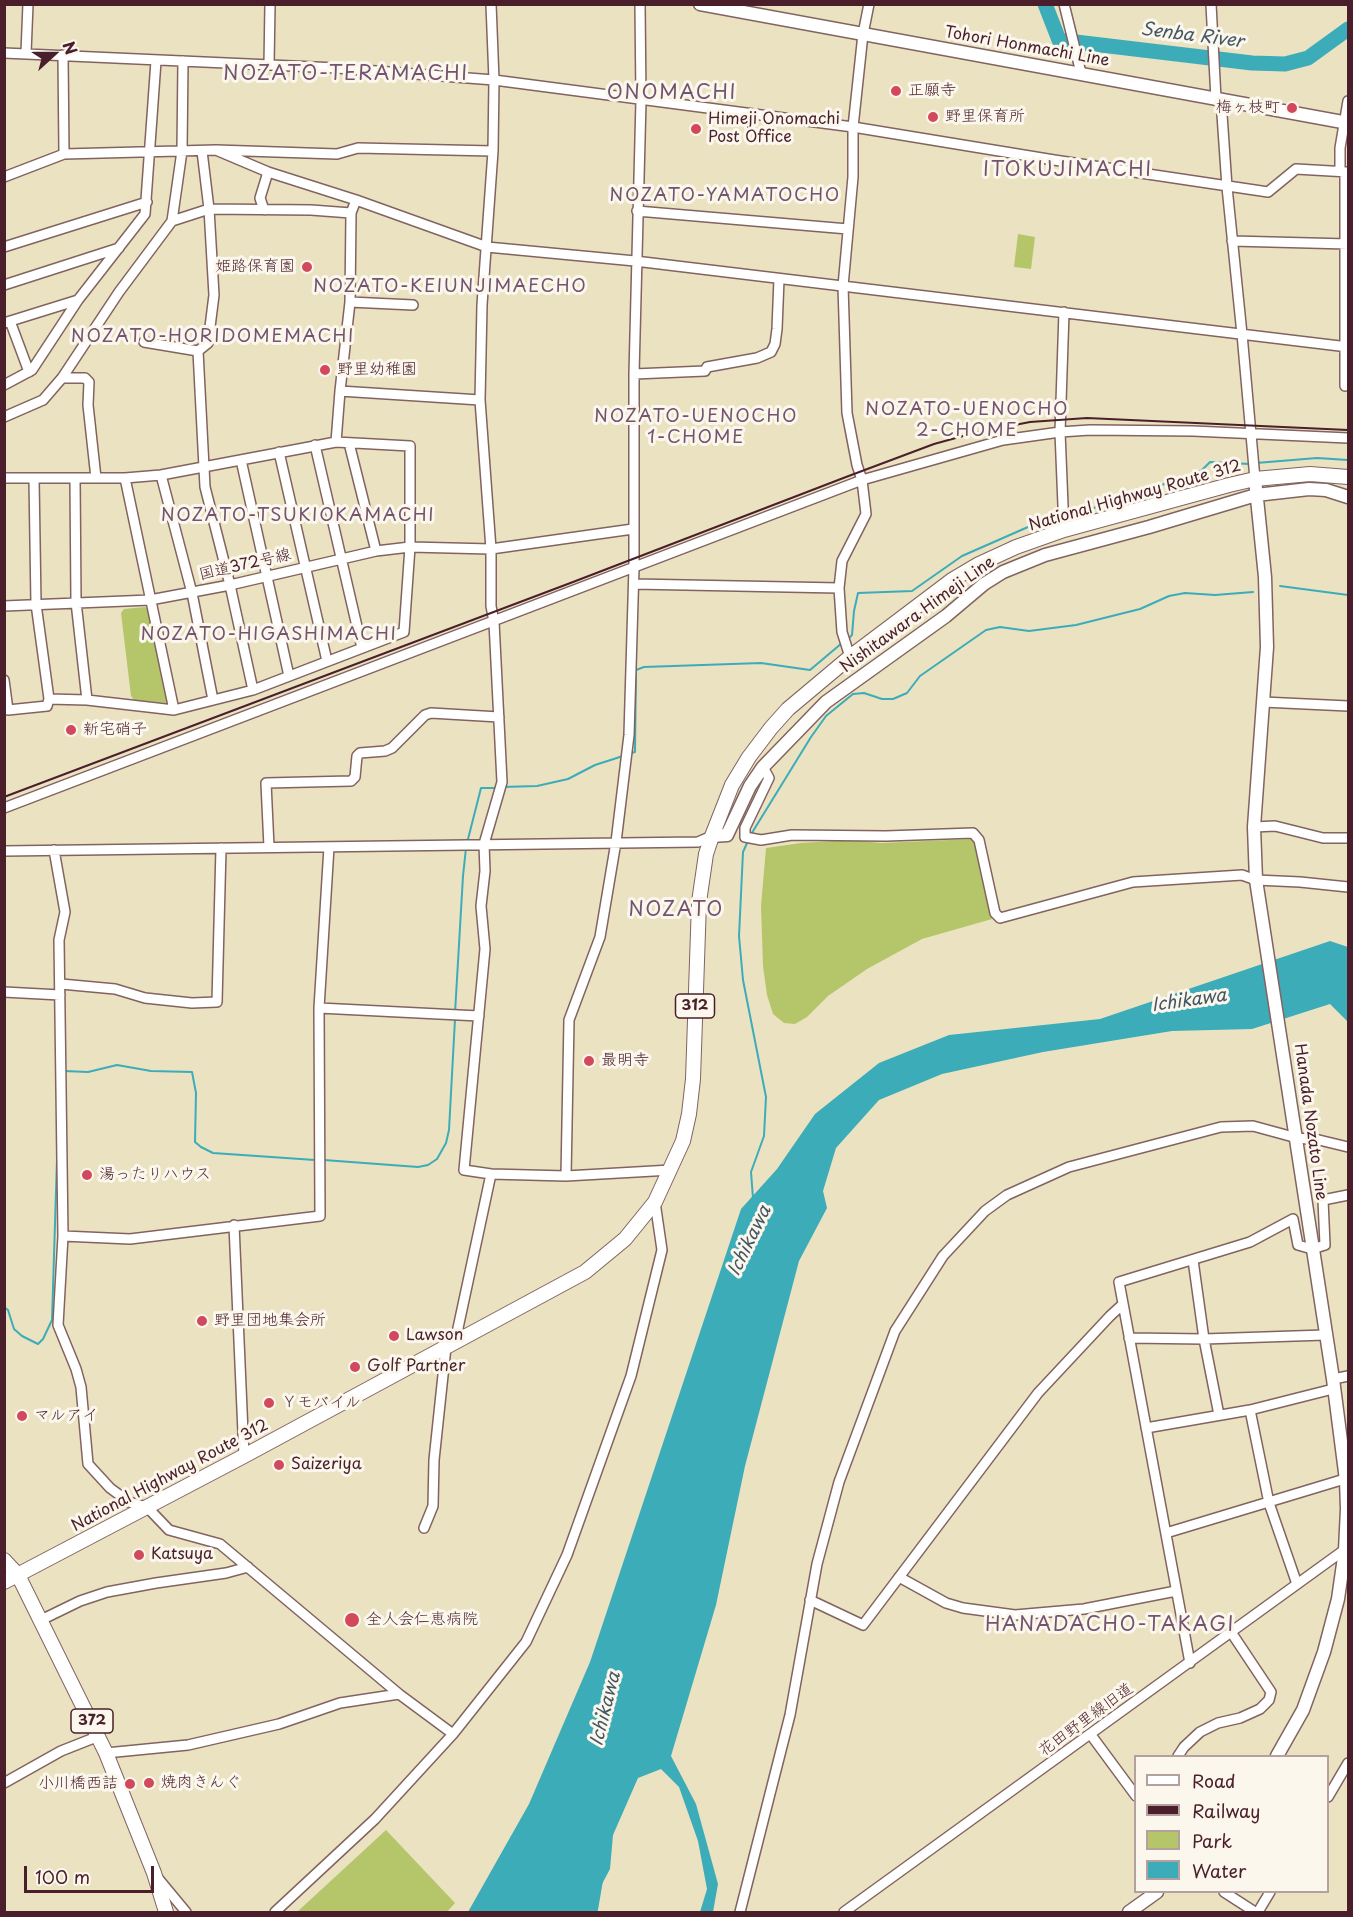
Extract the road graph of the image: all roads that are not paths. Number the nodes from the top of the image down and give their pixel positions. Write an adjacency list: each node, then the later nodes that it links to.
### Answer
1 (28, 4): 11 (street)
2 (270, 4): 15 (street)
3 (491, 4): 17 (street)
4 (640, 4): 18 (street)
5 (700, 4): 9 (main road, Tohori Honmachi Line)
6 (869, 4): 9 (street)
7 (1064, 4): 16 (street)
8 (1211, 4): 19 (street)
9 (863, 34): 16 (main road, Tohori Honmachi Line); 22 (street)
10 (4, 53): 11 (street)
11 (26, 53): 12 (street)
12 (63, 55): 13 (street); 28 (street)
13 (156, 61): 14 (street); 23 (street)
14 (183, 61): 15 (street); 27 (street)
15 (269, 64): 17 (street)
16 (1081, 73): 19 (main road, Tohori Honmachi Line)
17 (494, 80): 18 (street); 26 (street)
18 (641, 100): 22 (street); 37 (street)
19 (1219, 100): 21 (main road, Tohori Honmachi Line); 32 (street)
20 (1348, 101): 21 (street)
21 (1347, 123): 30 (street)
22 (853, 127): 32 (street); 40 (street)
23 (150, 150): 27 (street); 28 (street); 34 (street)
24 (216, 150): 25 (street); 26 (street); 29 (street)
25 (202, 151): 27 (street); 35 (street)
26 (492, 151): 44 (street)
27 (183, 152): 39 (street)
28 (64, 154): 31 (street)
29 (268, 172): 33 (street); 36 (street)
30 (1344, 172): 32 (street); 42 (street)
31 (4, 177)
32 (1227, 187): 41 (street)
33 (356, 200): 38 (street); 44 (street)
34 (147, 202): 43 (street); 45 (street)
35 (209, 209): 36 (street); 39 (street); 58 (street)
36 (264, 210): 38 (street)
37 (637, 210): 40 (street); 46 (street)
38 (351, 213): 51 (street)
39 (172, 221): 61 (street)
40 (848, 229): 49 (street)
41 (1233, 242): 42 (street); 55 (street)
42 (1347, 244): 57 (street)
43 (4, 247)
44 (488, 247): 46 (street); 65 (street)
45 (119, 248): 48 (street); 50 (street)
46 (635, 261): 47 (street); 60 (street)
47 (779, 279): 49 (street); 60 (street)
48 (4, 285)
49 (843, 286): 53 (street); 84 (street)
50 (78, 300): 54 (street); 59 (street)
51 (350, 302): 52 (street); 64 (street)
52 (413, 305)
53 (1064, 312): 55 (street); 67 (street)
54 (8, 322): 59 (street)
55 (1242, 334): 57 (street); 68 (street)
56 (144, 342): 58 (street)
57 (1347, 346): 63 (street)
58 (198, 351): 75 (street)
59 (29, 372): 62 (street)
60 (634, 375): 87 (street)
61 (62, 378): 66 (street); 80 (street)
62 (4, 385)
63 (1345, 386)
64 (340, 392): 65 (street); 70 (street)
65 (480, 400): 90 (street)
66 (4, 417)
67 (1060, 432): 68 (street); 84 (street); 88 (street)
68 (1251, 434): 69 (street); 83 (street)
69 (1348, 438)
70 (336, 442): 71 (street); 72 (street)
71 (348, 443): 89 (street); 91 (street)
72 (315, 445): 73 (street); 92 (street)
73 (279, 452): 74 (street); 93 (street)
74 (241, 460): 75 (street); 95 (street)
75 (204, 466): 76 (street); 97 (street)
76 (161, 475): 81 (street); 99 (street)
77 (1348, 477): 83 (highway, National Highway Route 312 / 312)
78 (4, 478): 82 (street)
79 (75, 478): 80 (street); 82 (street); 101 (street)
80 (96, 478): 81 (street)
81 (125, 478): 100 (street)
82 (34, 479): 102 (street)
83 (1255, 479): 85 (main road, Hanada Nozato Line); 88 (highway, National Highway Route 312 / 312)
84 (862, 480): 94 (street); 98 (street)
85 (1257, 495): 86 (main road, Nishitawara Himeji Line); 114 (main road, Hanada Nozato Line); 118 (main road, Nishitawara Himeji Line)
86 (1348, 497)
87 (633, 529): 90 (street, 国道372号線); 94 (street)
88 (1064, 530): 106 (highway, National Highway Route 312 / 312)
89 (410, 547): 90 (street, 国道372号線); 91 (street, 国道372号線); 105 (street)
90 (490, 549): 104 (street)
91 (376, 550): 92 (street, 国道372号線)
92 (341, 558): 93 (street, 国道372号線); 105 (street)
93 (305, 567): 95 (street, 国道372号線); 107 (street)
94 (634, 567): 96 (street); 104 (street)
95 (267, 575): 97 (street, 国道372号線); 108 (street)
96 (634, 584): 98 (street); 123 (street)
97 (230, 585): 99 (street, 国道372号線); 110 (street)
98 (839, 588): 106 (street)
99 (192, 592): 100 (street, 国道372号線); 113 (street)
100 (150, 600): 101 (street, 国道372号線); 116 (street)
101 (76, 602): 102 (street, 国道372号線); 112 (street)
102 (36, 604): 103 (street, 国道372号線); 111 (street)
103 (4, 606)
104 (494, 622): 117 (street); 119 (street)
105 (362, 648): 107 (street)
106 (850, 657): 121 (highway, National Highway Route 312 / 312)
107 (327, 661): 108 (street)
108 (290, 676): 110 (street)
109 (4, 680): 111 (street)
110 (253, 690): 113 (street)
111 (49, 699): 112 (street)
112 (87, 700): 116 (street)
113 (213, 700): 116 (street)
114 (1263, 702): 115 (street); 120 (main road, Hanada Nozato Line)
115 (1348, 706)
116 (174, 710)
117 (499, 717): 124 (street); 125 (street)
118 (763, 767): 121 (main road, Nishitawara Himeji Line); 130 (street)
119 (4, 808)
120 (1254, 826): 122 (street); 130 (main road, Hanada Nozato Line)
121 (712, 836): 123 (street); 139 (highway, National Highway Route 312 / 312)
122 (1348, 838)
123 (616, 842): 124 (street); 141 (street)
124 (484, 844): 126 (street); 136 (street)
125 (269, 847): 126 (street); 127 (street)
126 (329, 847): 135 (street)
127 (221, 848): 128 (street); 132 (street)
128 (54, 850): 129 (street); 132 (street)
129 (4, 851)
130 (1256, 885): 131 (street); 137 (main road, Hanada Nozato Line)
131 (1348, 887)
132 (62, 984): 134 (street)
133 (4, 992): 134 (street)
134 (60, 995): 145 (street)
135 (319, 1008): 136 (street); 144 (street)
136 (479, 1016): 140 (street)
137 (1296, 1133): 138 (street); 146 (main road, Hanada Nozato Line); 173 (street)
138 (1348, 1147)
139 (671, 1170): 141 (street); 143 (highway, National Highway Route 312 / 312)
140 (491, 1174): 141 (street); 152 (street)
141 (566, 1176)
142 (1348, 1196): 146 (street)
143 (655, 1202): 152 (highway, National Highway Route 312 / 312); 178 (street)
144 (234, 1225): 145 (street); 159 (street)
145 (63, 1236): 162 (street)
146 (1312, 1249): 147 (street); 149 (main road, Hanada Nozato Line)
147 (1193, 1260): 148 (street); 151 (street)
148 (1122, 1305): 150 (street); 169 (street)
149 (1325, 1335): 151 (street); 154 (main road, Hanada Nozato Line)
150 (1129, 1338): 151 (street); 158 (street)
151 (1203, 1339): 157 (street)
152 (451, 1345): 159 (highway, National Highway Route 312 / 312); 163 (street)
153 (1348, 1376): 154 (street)
154 (1333, 1384): 155 (street); 156 (main road, Hanada Nozato Line)
155 (1250, 1410): 157 (street); 161 (street)
156 (1343, 1414): 160 (main road, Hanada Nozato Line)
157 (1219, 1415): 158 (street)
158 (1146, 1428): 164 (street)
159 (244, 1456): 162 (highway, National Highway Route 312 / 312)
160 (1347, 1479): 161 (street); 165 (main road, Hanada Nozato Line)
161 (1269, 1503): 164 (street); 171 (street)
162 (147, 1508): 167 (street); 168 (highway, National Highway Route 312 / 312)
163 (424, 1528)
164 (1166, 1533): 172 (street)
165 (1347, 1549): 171 (street, 花田野里線旧道); 183 (main road, Hanada Nozato Line)
166 (4, 1560): 168 (highway, 372)
167 (248, 1567): 174 (street); 177 (street)
168 (18, 1575): 170 (highway, National Highway Route 312 / 312); 174 (highway, 372)
169 (899, 1577): 172 (street); 173 (street)
170 (4, 1582)
171 (1297, 1584): 175 (street, 花田野里線旧道)
172 (1176, 1591): 176 (street)
173 (810, 1600): 195 (street)
174 (41, 1620): 180 (highway, 372)
175 (1231, 1632): 176 (street, 花田野里線旧道); 182 (street)
176 (1190, 1663): 179 (street, 花田野里線旧道)
177 (399, 1694): 178 (street); 181 (street)
178 (453, 1734): 194 (street)
179 (1091, 1735): 186 (street); 196 (street, 花田野里線旧道)
180 (99, 1736): 181 (highway, 372); 185 (street)
181 (106, 1753): 188 (highway, 372)
182 (1179, 1755)
183 (1278, 1755)
184 (1348, 1763): 187 (street)
185 (6, 1780)
186 (1134, 1793)
187 (1329, 1795)
188 (154, 1873): 192 (highway, 372); 193 (street)
189 (1156, 1893): 197 (main road)
190 (1226, 1893): 198 (street)
191 (1269, 1893): 198 (street)
192 (166, 1912)
193 (186, 1912)
194 (275, 1912)
195 (740, 1912)
196 (844, 1912)
197 (1129, 1912)
198 (1257, 1912)

